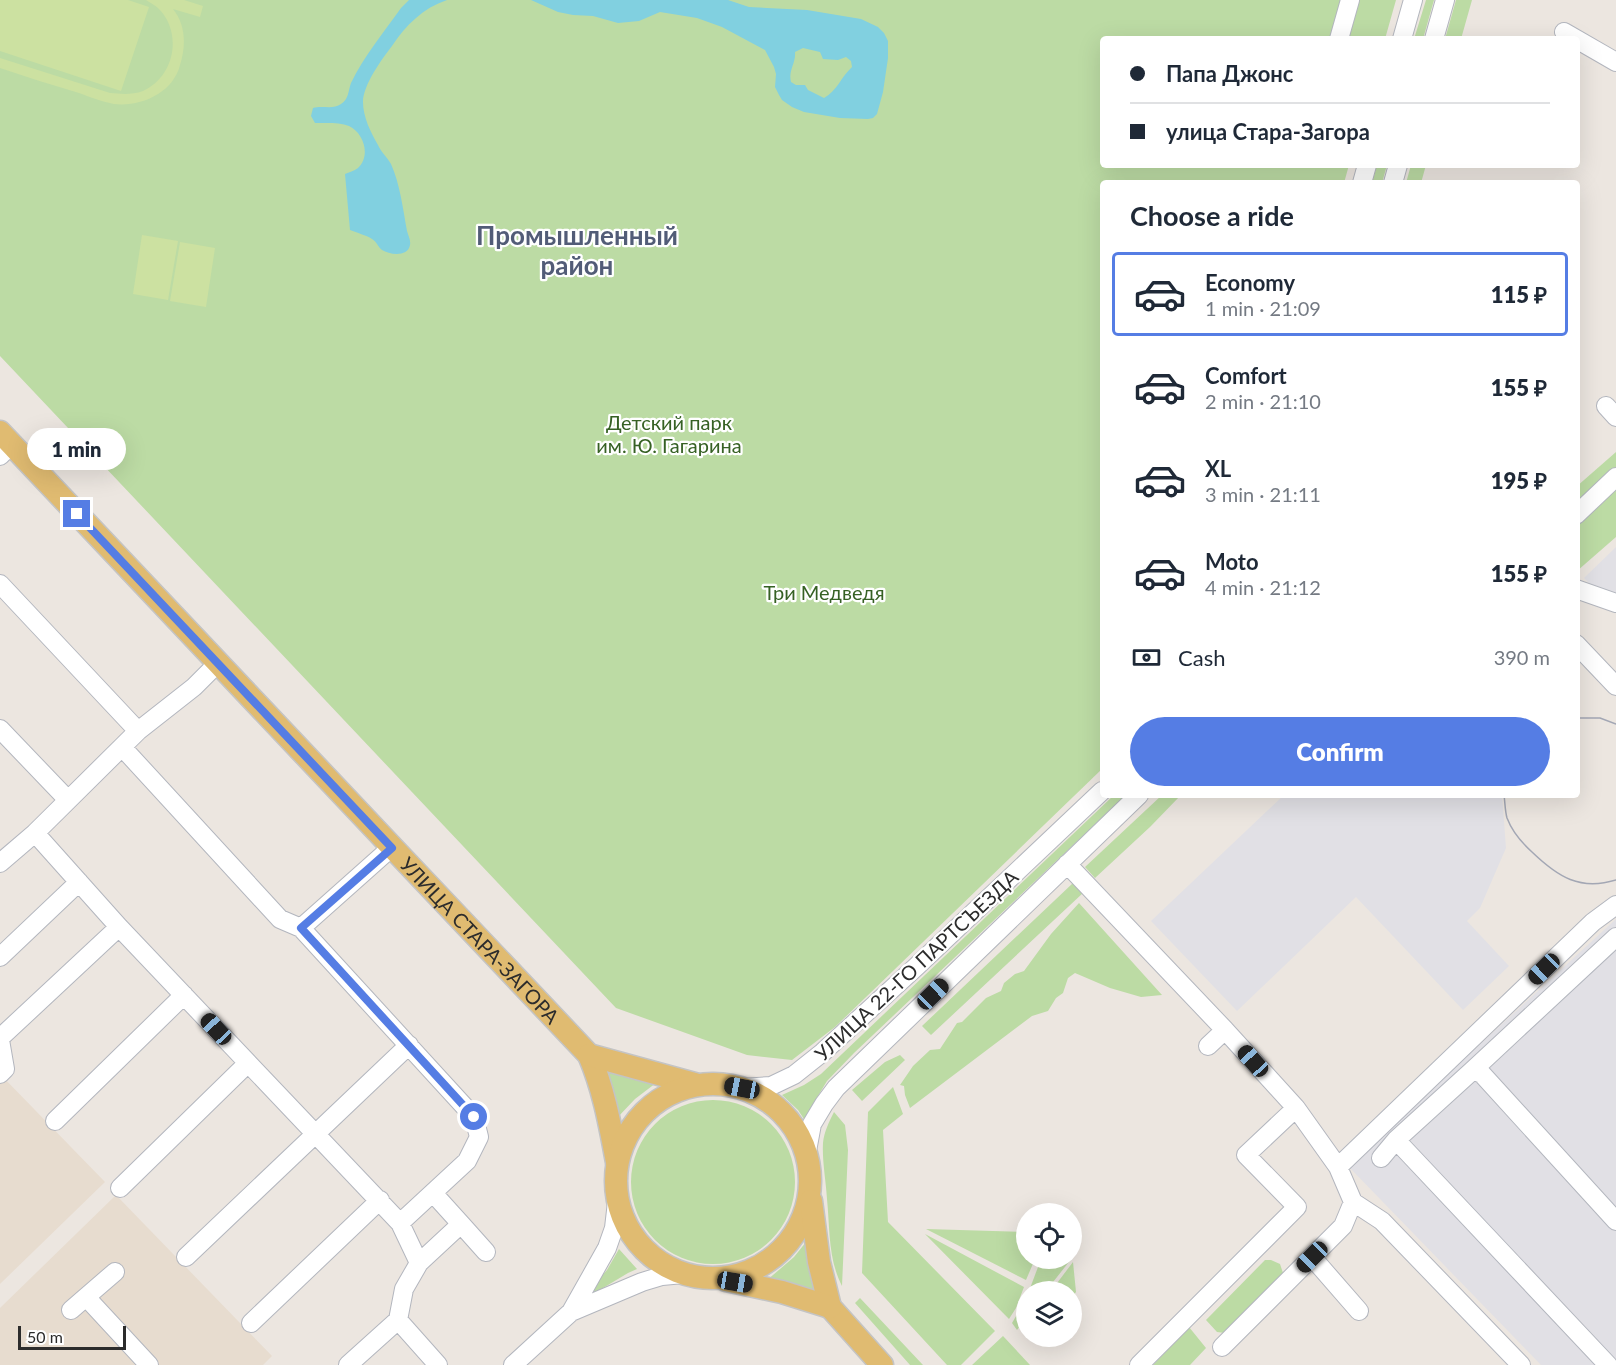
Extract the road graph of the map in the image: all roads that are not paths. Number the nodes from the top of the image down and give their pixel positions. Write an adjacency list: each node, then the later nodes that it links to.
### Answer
1 (1350, 0): 5 (street)
2 (1413, 0): 6 (street)
3 (1446, 0): 7 (street)
4 (1564, 32): 8 (street)
5 (1340, 36)
6 (1403, 36)
7 (1435, 36)
8 (1571, 36)
9 (1580, 41): 10 (street)
10 (1616, 62)
11 (4, 444): 18 (main road, УЛИЦА СТАРА-ЗАГОРА)
12 (1616, 477): 13 (street)
13 (1580, 511)
14 (0, 584): 21 (street)
15 (1580, 590): 16 (street)
16 (1616, 603)
17 (1580, 648): 19 (street)
18 (218, 663): 21 (street); 27 (main road, УЛИЦА СТАРА-ЗАГОРА)
19 (1616, 686)
20 (0, 729): 25 (street)
21 (138, 731): 22 (street)
22 (122, 747): 25 (street); 33 (street)
23 (1100, 792): 46 (street, УЛИЦА 22-ГО ПАРТСЪЕЗДА)
24 (1136, 798): 29 (street, УЛИЦА 22-ГО ПАРТСЪЕЗДА)
25 (68, 800): 26 (street)
26 (35, 833): 28 (street); 30 (street)
27 (392, 848): 33 (street); 41 (main road, УЛИЦА СТАРА-ЗАГОРА)
28 (0, 863)
29 (1067, 864): 37 (street); 51 (street, УЛИЦА 22-ГО ПАРТСЪЕЗДА)
30 (79, 882): 32 (street); 35 (street)
31 (1616, 905): 54 (street)
32 (119, 927): 36 (street); 38 (street)
33 (301, 928): 39 (street)
34 (1616, 937): 43 (street)
35 (0, 957)
36 (184, 995): 42 (street); 48 (street)
37 (1225, 1030): 40 (street); 47 (street)
38 (0, 1039): 44 (street)
39 (409, 1045): 49 (street); 56 (street)
40 (1209, 1046)
41 (589, 1055): 45 (main road); 53 (main road, УЛИЦА СТАРА-ЗАГОРА)
42 (248, 1063): 49 (street); 55 (street)
43 (1473, 1070): 50 (street); 61 (street)
44 (0, 1074)
45 (695, 1084): 46 (main road); 53 (main road)
46 (742, 1088): 51 (main road)
47 (1296, 1108): 54 (street); 84 (street)
48 (55, 1121)
49 (315, 1134): 57 (street); 65 (street)
50 (1396, 1140): 52 (street); 86 (street)
51 (807, 1151): 58 (main road)
52 (1381, 1158)
53 (617, 1162): 59 (main road)
54 (1338, 1167): 60 (street)
55 (120, 1188)
56 (433, 1193): 62 (street); 63 (street)
57 (380, 1200): 62 (street); 77 (street)
58 (811, 1201): 70 (main road); 72 (main road)
59 (617, 1202): 69 (main road); 75 (street)
60 (1353, 1202): 66 (street); 85 (street)
61 (1616, 1221)
62 (400, 1223): 67 (street)
63 (461, 1224): 64 (street); 67 (street)
64 (486, 1252)
65 (186, 1257)
66 (1312, 1257): 74 (street); 78 (street)
67 (419, 1263): 76 (street)
68 (115, 1272): 71 (street)
69 (683, 1274): 70 (main road); 75 (street)
70 (715, 1278): 72 (main road)
71 (86, 1297): 73 (street); 79 (street)
72 (830, 1307): 83 (main road)
73 (71, 1310)
74 (1359, 1311)
75 (571, 1312): 82 (street)
76 (398, 1320): 80 (street); 81 (street)
77 (251, 1323)
78 (1222, 1347)
79 (149, 1365)
80 (348, 1365)
81 (438, 1365)
82 (513, 1365)
83 (882, 1365)
84 (1139, 1365)
85 (1521, 1365)
86 (1608, 1365)

